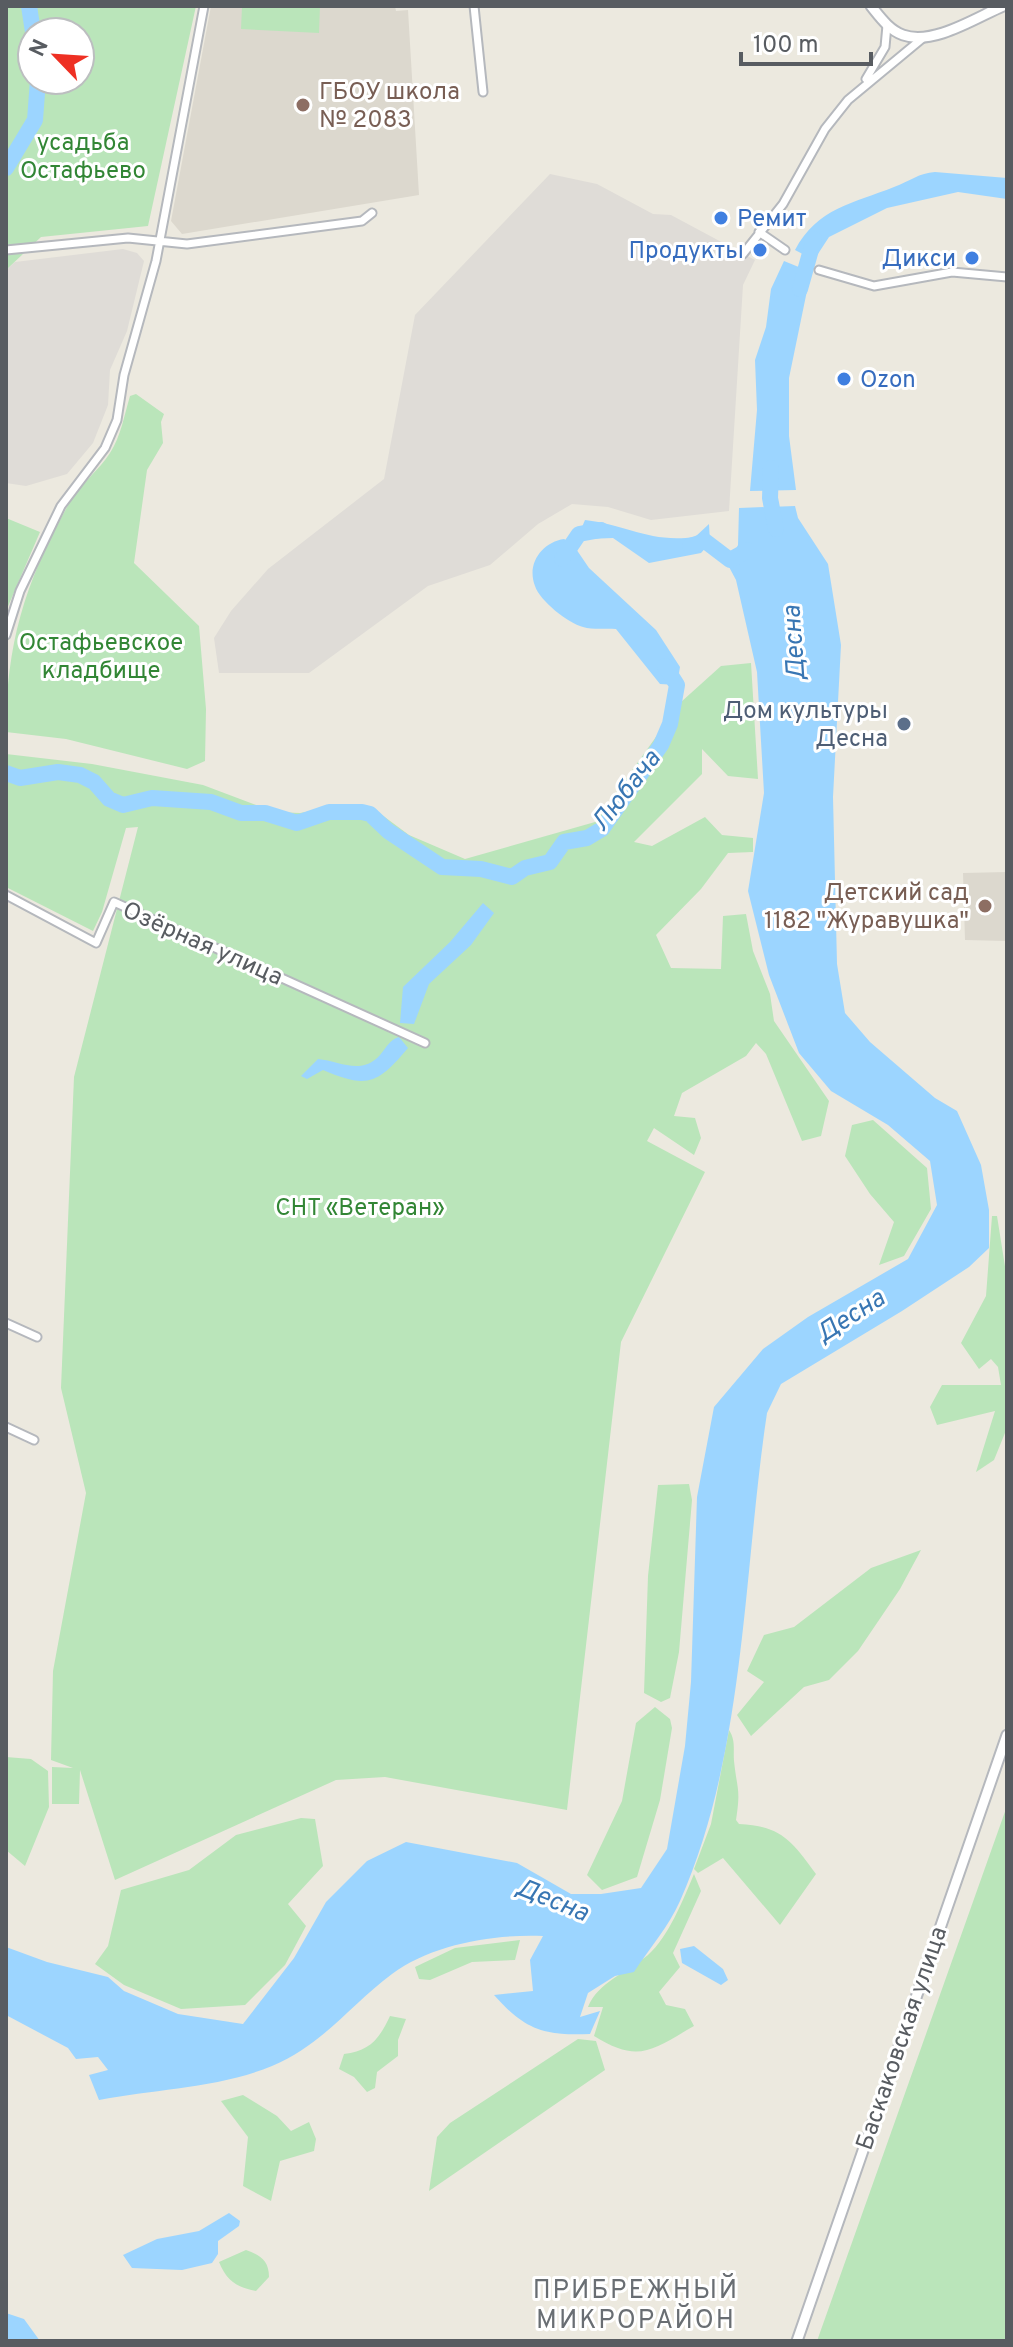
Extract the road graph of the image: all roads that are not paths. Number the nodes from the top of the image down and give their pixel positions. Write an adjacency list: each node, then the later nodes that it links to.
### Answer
1 (204, 6): 11 (street)
2 (474, 6): 8 (street)
3 (871, 6): 5 (street)
4 (1003, 6): 6 (street)
5 (887, 24): 6 (street); 7 (street)
6 (924, 37): 7 (street)
7 (860, 87): 10 (street)
8 (483, 92)
9 (372, 213): 11 (street)
10 (759, 232): 13 (street); 14 (street)
11 (158, 242): 12 (street); 17 (street)
12 (6, 250)
13 (785, 250)
14 (743, 254)
15 (819, 270): 16 (street)
16 (1007, 277)
17 (6, 635)
18 (6, 895): 19 (street, Озёрная улица)
19 (425, 1043)
20 (6, 1323): 21 (street)
21 (37, 1337)
22 (6, 1427): 23 (street)
23 (34, 1440)
24 (1007, 1735): 25 (street, Баскаковская улица)
25 (797, 2341)

